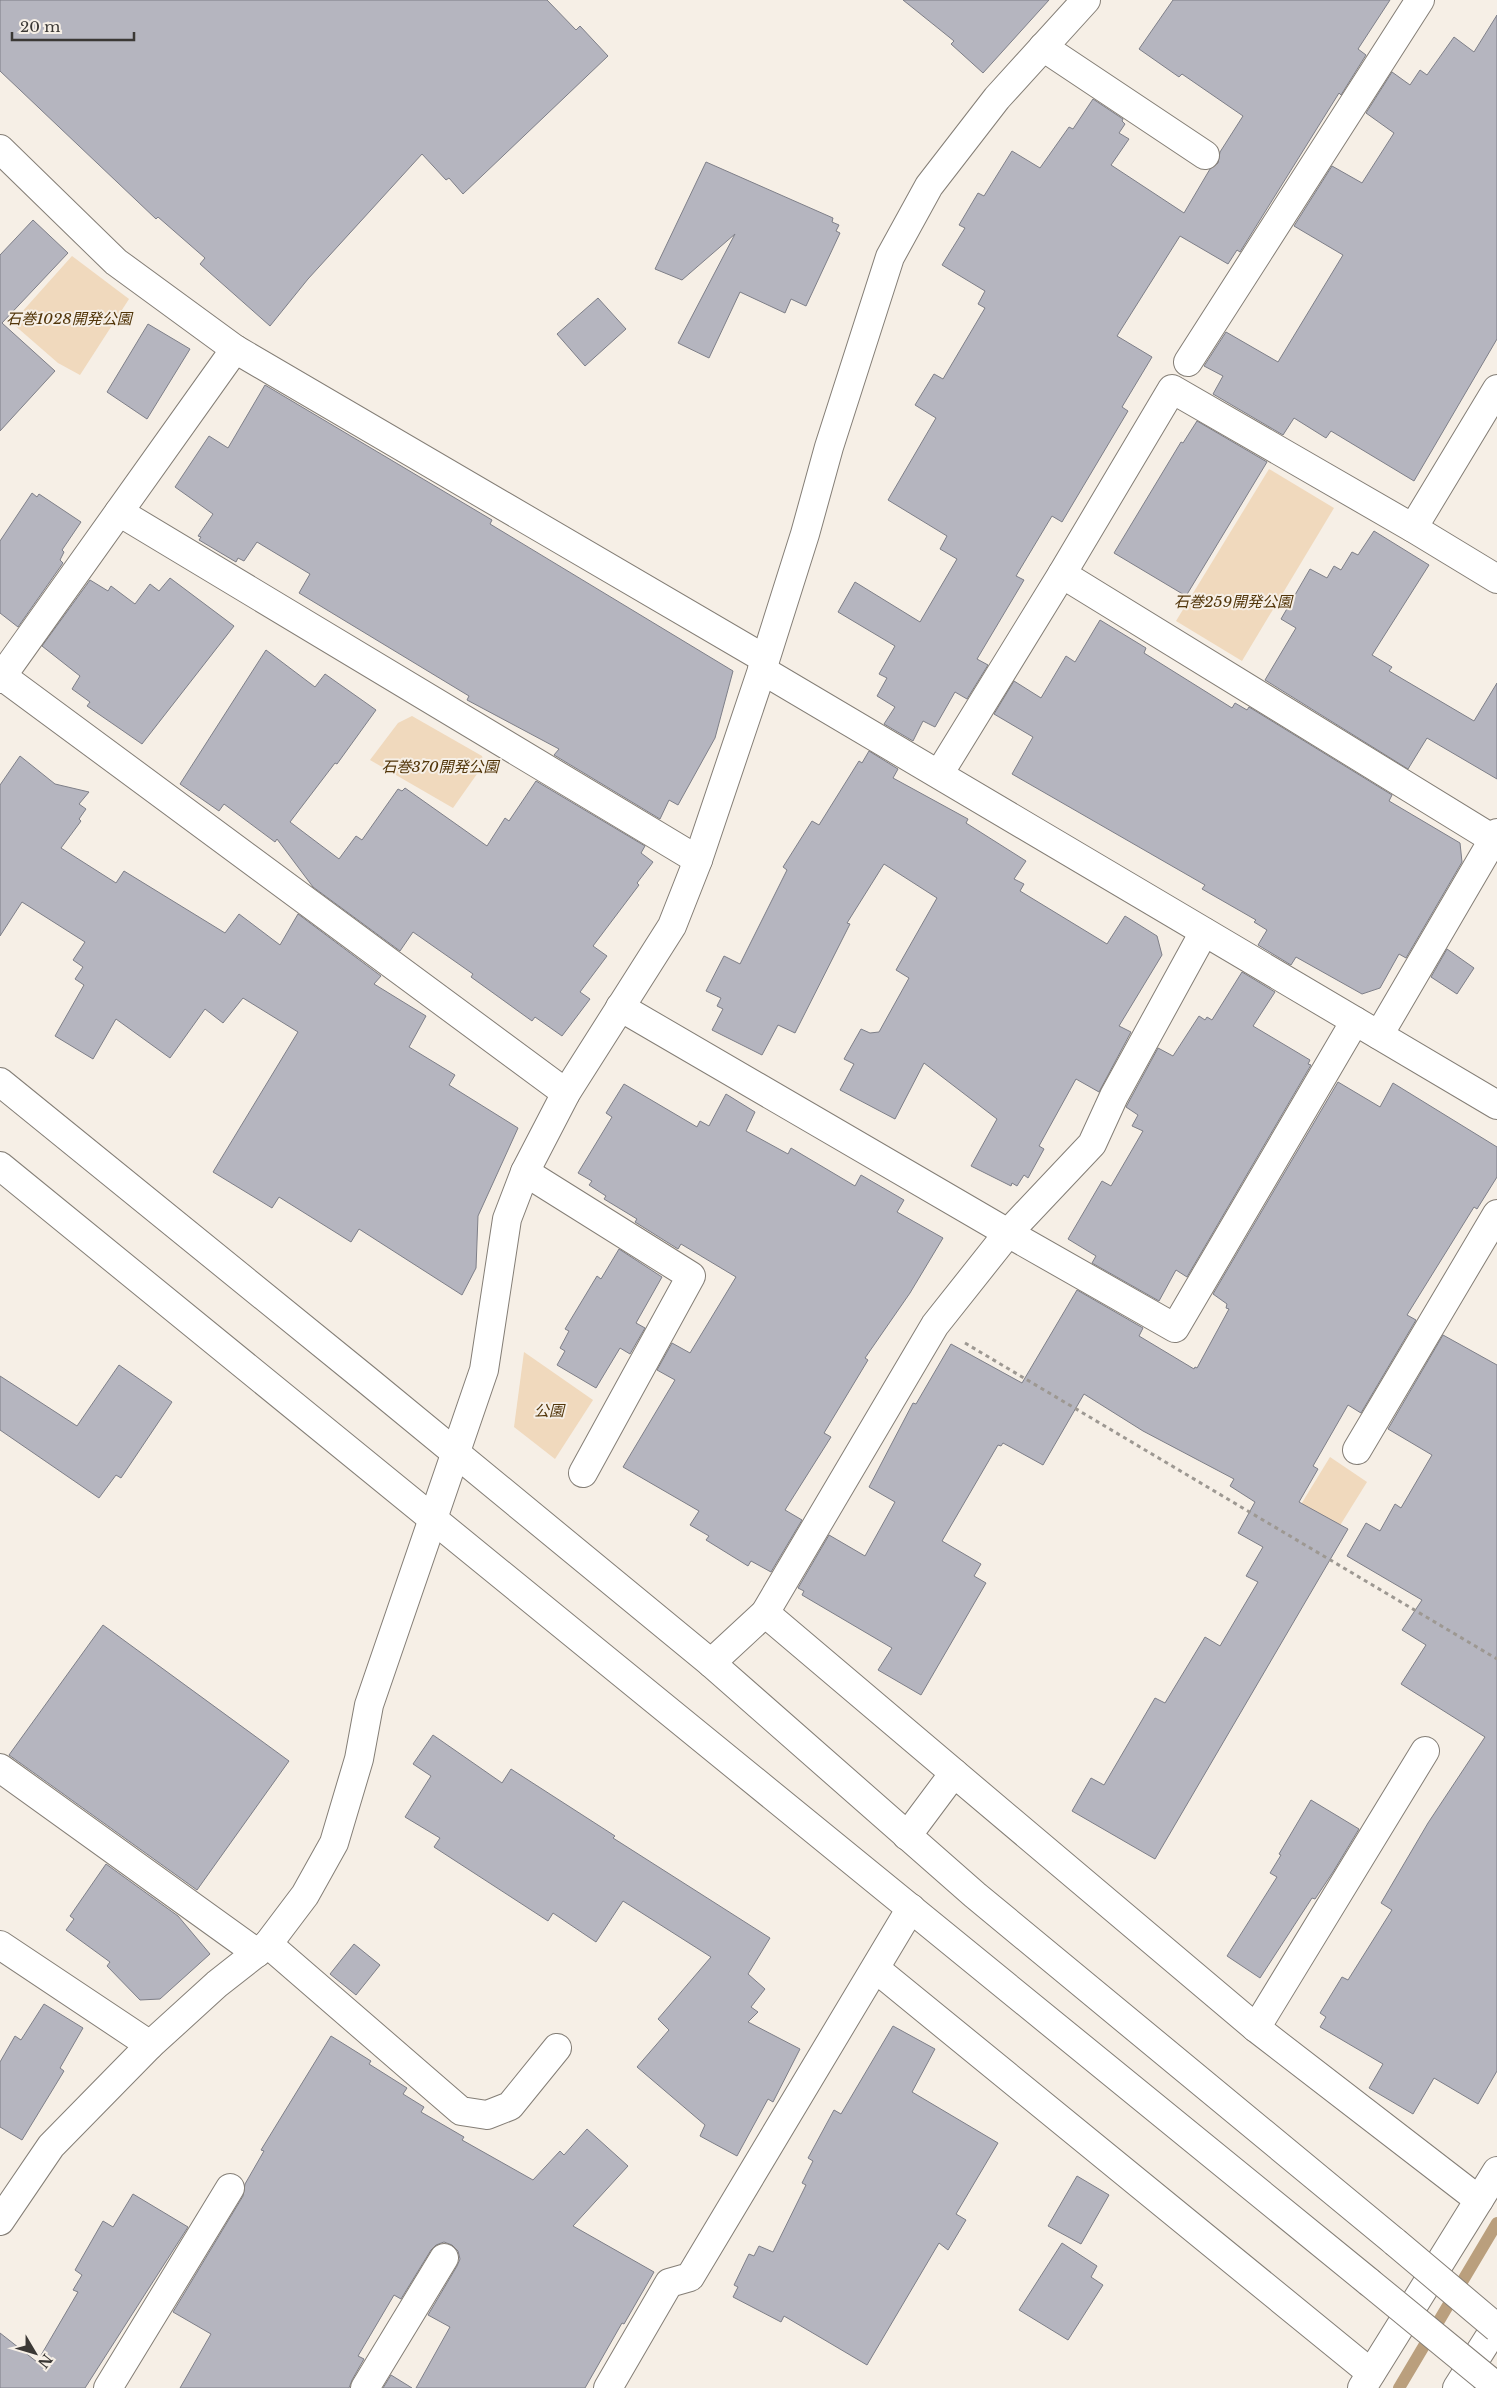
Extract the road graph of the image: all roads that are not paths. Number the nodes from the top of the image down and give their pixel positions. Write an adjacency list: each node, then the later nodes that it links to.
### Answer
1 (1086, 0): 3 (street)
2 (1420, 0): 7 (street)
3 (1043, 47): 5 (street); 13 (street)
4 (0, 148): 6 (street)
5 (1205, 155)
6 (235, 349): 9 (street); 13 (street)
7 (1188, 362)
8 (1497, 389): 10 (street)
9 (119, 512): 14 (street); 17 (street)
10 (1414, 528): 11 (street); 12 (street)
11 (1062, 574): 15 (street); 16 (street)
12 (1497, 578)
13 (763, 665): 15 (street); 17 (street)
14 (1, 678): 23 (street)
15 (939, 774): 18 (street)
16 (1495, 836): 21 (street)
17 (698, 860): 19 (street)
18 (1204, 932): 20 (street); 28 (street)
19 (620, 1007): 23 (street); 28 (street)
20 (1355, 1021): 21 (street); 28 (street)
21 (1379, 1035): 24 (street)
22 (0, 1082): 30 (street)
23 (566, 1093): 26 (street)
24 (1497, 1105)
25 (0, 1166): 32 (street)
26 (525, 1172): 30 (street); 31 (street)
27 (1497, 1214): 29 (street)
28 (1008, 1233): 33 (street)
29 (1357, 1450)
30 (457, 1454): 32 (street); 34 (street)
31 (583, 1473)
32 (434, 1519): 39 (street); 41 (street)
33 (765, 1614): 34 (street); 37 (street)
34 (711, 1663): 38 (street)
35 (1425, 1751): 43 (street)
36 (0, 1768): 41 (street)
37 (954, 1773): 38 (street); 43 (street)
38 (907, 1836): 51 (street, bridge)
39 (911, 1908): 42 (street); 53 (street, bridge)
40 (0, 1945): 44 (street)
41 (262, 1948): 44 (street); 45 (street)
42 (876, 1968): 52 (street); 56 (street)
43 (1256, 2028): 48 (street)
44 (150, 2045): 49 (street)
45 (557, 2048)
46 (1497, 2171): 48 (street)
47 (230, 2188): 54 (street)
48 (1480, 2200): 52 (street)
49 (0, 2221)
50 (444, 2258): 55 (street)
51 (1497, 2326): 57 (street)
52 (1367, 2381)
53 (1497, 2387)
54 (108, 2388)
55 (366, 2388)
56 (608, 2388)
57 (1457, 2388)

